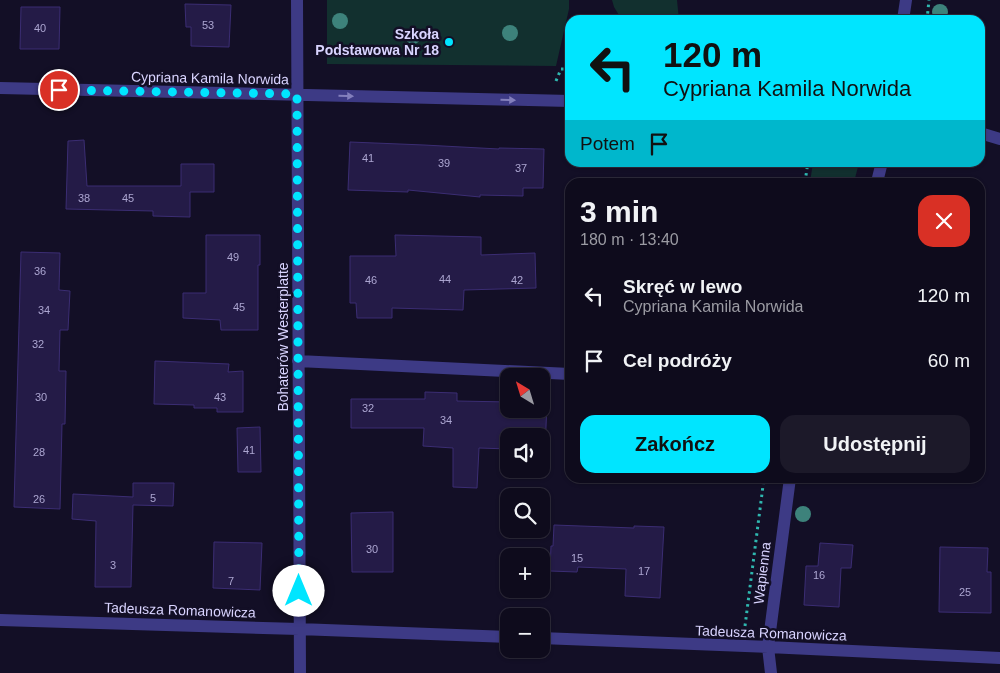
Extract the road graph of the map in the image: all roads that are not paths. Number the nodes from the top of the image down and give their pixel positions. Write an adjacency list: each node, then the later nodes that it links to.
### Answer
1 (297, 0): 5 (street, Bohaterów Westerplatte)
2 (906, 0): 3 (street)
3 (904, 15)
4 (0, 88): 5 (street, Cypriana Kamila Norwida)
5 (297, 94): 6 (street, Cypriana Kamila Norwida, one-way to 6); 9 (street, Bohaterów Westerplatte)
6 (565, 101)
7 (985, 134): 8 (street)
8 (1000, 139)
9 (298, 361): 10 (street); 13 (street, Bohaterów Westerplatte)
10 (565, 374)
11 (789, 483): 16 (street, Wapienna)
12 (0, 620): 13 (street, Tadeusza Romanowicza)
13 (300, 629): 14 (street, Tadeusza Romanowicza); 18 (street, Bohaterów Westerplatte)
14 (500, 637)
15 (550, 638): 16 (street, Tadeusza Romanowicza)
16 (768, 647): 17 (street, Tadeusza Romanowicza); 19 (street, Wapienna)
17 (1000, 658)
18 (300, 673)
19 (771, 673)

